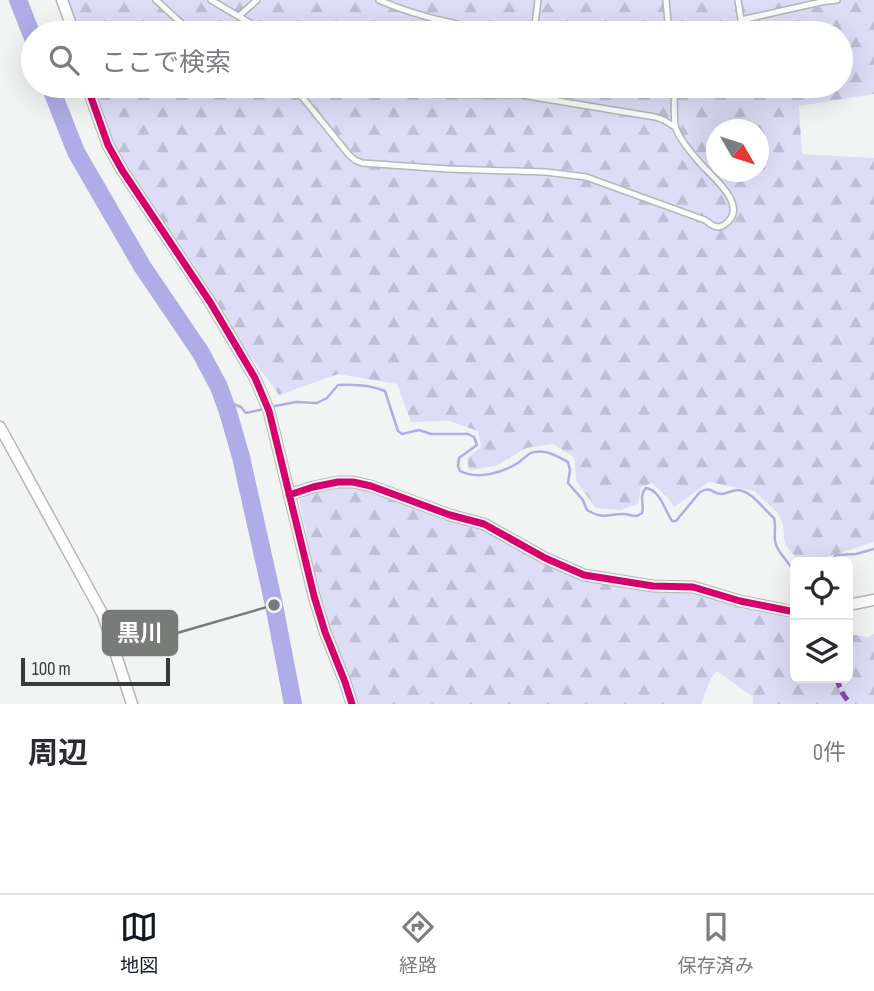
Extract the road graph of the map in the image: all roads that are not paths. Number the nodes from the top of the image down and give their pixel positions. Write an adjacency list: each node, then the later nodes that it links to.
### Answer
1 (62, 0): 12 (street)
2 (156, 0): 13 (lane)
3 (211, 0): 10 (lane)
4 (257, 0): 10 (lane)
5 (379, 0): 15 (lane)
6 (538, 0): 16 (lane)
7 (666, 0): 17 (lane)
8 (738, 0): 11 (lane)
9 (837, 0): 11 (lane)
10 (239, 16): 14 (lane)
11 (741, 20)
12 (70, 21)
13 (179, 21)
14 (247, 21)
15 (441, 21)
16 (535, 21)
17 (668, 21)
18 (91, 98): 24 (street)
19 (303, 98): 22 (lane)
20 (540, 98): 22 (lane)
21 (674, 98): 22 (lane)
22 (675, 127)
23 (0, 427): 28 (street)
24 (289, 495): 27 (street); 29 (street)
25 (874, 600): 26 (street)
26 (853, 605)
27 (790, 611)
28 (132, 704)
29 (352, 704)

